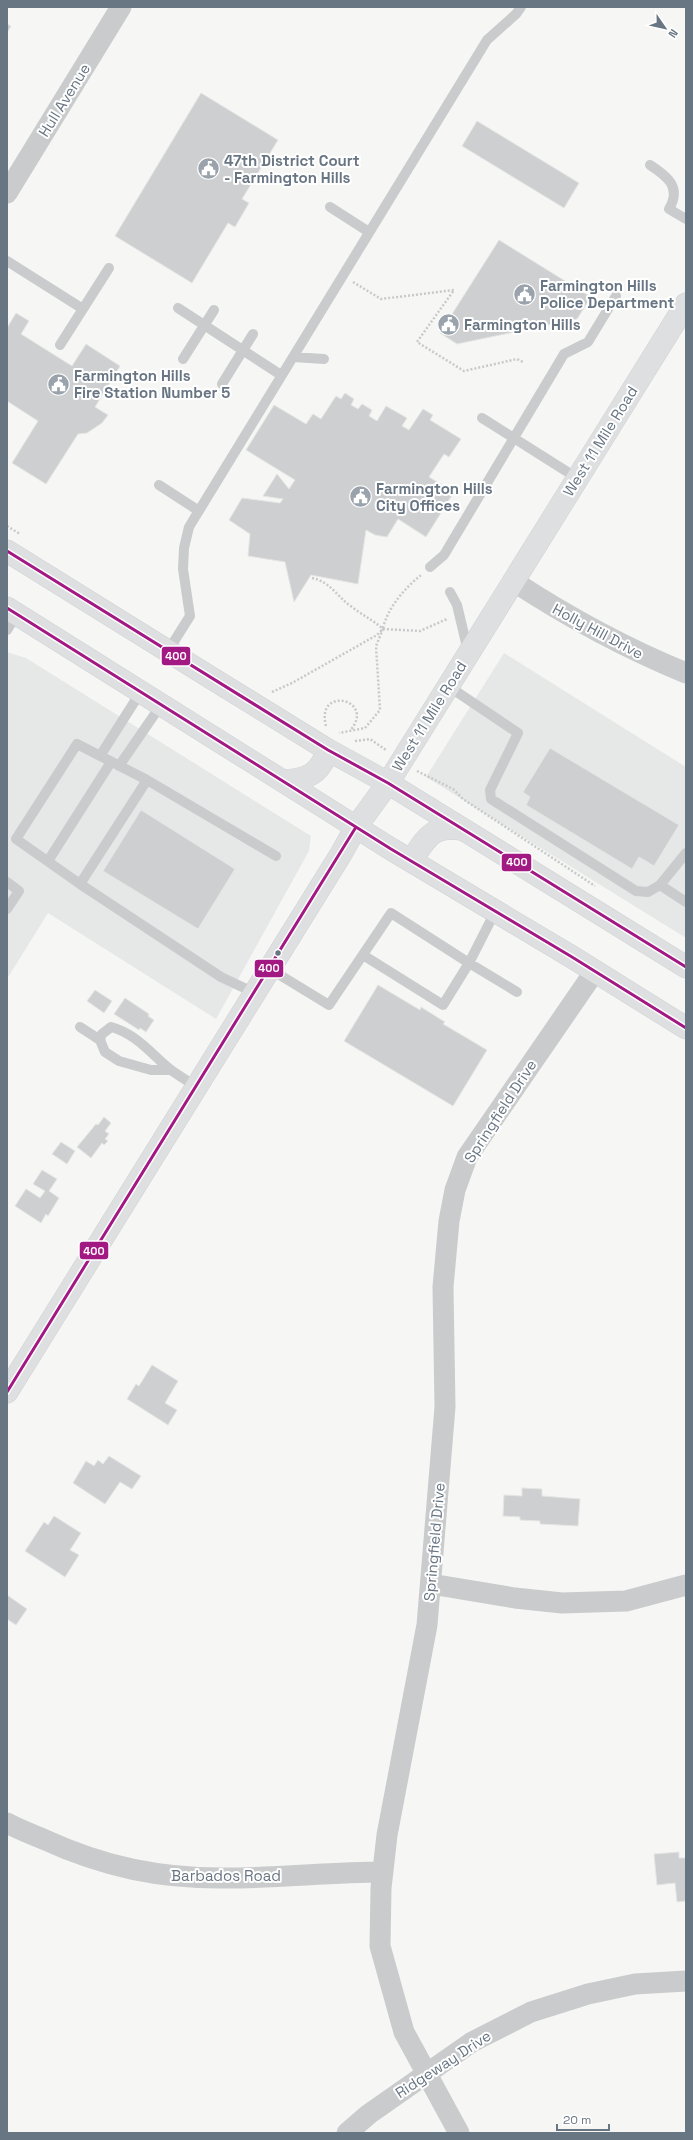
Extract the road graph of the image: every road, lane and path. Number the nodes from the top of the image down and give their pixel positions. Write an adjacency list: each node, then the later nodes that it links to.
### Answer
1 (121, 7): 4 (street, Hull Avenue)
2 (521, 7): 7 (lane)
3 (650, 165): 6 (lane)
4 (7, 193)
5 (330, 207): 7 (lane)
6 (686, 219)
7 (369, 232): 20 (lane)
8 (7, 261): 14 (lane)
9 (109, 268): 14 (lane)
10 (351, 281): 23 (path)
11 (616, 296): 27 (lane)
12 (686, 304): 28 (main road, West 11 Mile Road)
13 (178, 308): 16 (lane)
14 (83, 309): 18 (lane)
15 (214, 310): 16 (lane)
16 (204, 325): 19 (lane); 21 (lane)
17 (253, 334): 19 (lane)
18 (60, 345)
19 (243, 350): 24 (lane); 25 (lane)
20 (293, 357): 22 (lane); 24 (lane)
21 (183, 359)
22 (324, 359)
23 (523, 362)
24 (282, 375): 30 (lane)
25 (222, 384)
26 (482, 418): 27 (lane)
27 (514, 439): 28 (lane); 32 (lane)
28 (577, 478): 34 (main road, West 11 Mile Road)
29 (159, 485): 30 (lane)
30 (199, 511): 39 (lane)
31 (7, 551): 39 (main road)
32 (430, 567): 38 (path)
33 (312, 578): 38 (path)
34 (513, 581): 40 (main road, West 11 Mile Road); 41 (street, Holly Hill Drive)
35 (450, 592): 36 (lane)
36 (457, 605): 38 (path); 40 (lane)
37 (10, 617): 44 (main road)
38 (383, 629): 43 (path); 47 (path)
39 (168, 651): 48 (main road)
40 (469, 652): 42 (main road, West 11 Mile Road)
41 (686, 673)
42 (448, 686): 54 (main road, West 11 Mile Road); 63 (lane)
43 (271, 692)
44 (140, 693): 45 (main road); 49 (lane)
45 (161, 705): 50 (lane); 53 (main road)
46 (326, 726): 47 (path)
47 (350, 731): 48 (path)
48 (332, 741): 53 (main road); 54 (main road)
49 (100, 756): 50 (lane); 59 (lane)
50 (115, 764): 52 (lane); 59 (lane)
51 (426, 777): 64 (path)
52 (147, 780): 58 (lane); 62 (lane)
53 (283, 781): 55 (main road)
54 (388, 783): 55 (main road, West 11 Mile Road); 56 (main road)
55 (356, 827): 60 (main road); 71 (main road, West 11 Mile Road)
56 (461, 829): 60 (main road); 70 (main road)
57 (686, 853): 63 (lane)
58 (276, 856)
59 (48, 861): 62 (lane)
60 (411, 861): 67 (main road)
61 (7, 882): 66 (lane)
62 (80, 884): 74 (lane)
63 (660, 885): 65 (lane)
64 (600, 889)
65 (686, 902)
66 (7, 909)
67 (495, 912): 69 (lane); 72 (main road)
68 (363, 955): 69 (lane); 69 (lane); 71 (lane)
69 (469, 963): 73 (lane)
70 (686, 967)
71 (270, 968): 74 (main road, West 11 Mile Road)
72 (594, 971): 76 (main road); 81 (street, Springfield Drive)
73 (517, 992)
74 (255, 993): 79 (main road, West 11 Mile Road)
75 (80, 1027): 77 (lane)
76 (686, 1028)
77 (100, 1040): 78 (lane); 78 (lane)
78 (171, 1070): 79 (lane)
79 (197, 1087): 80 (main road, West 11 Mile Road)
80 (7, 1392)
81 (431, 1584): 82 (street); 84 (street, Springfield Drive)
82 (686, 1586)
83 (7, 1823): 84 (street, Barbados Road)
84 (383, 1872): 86 (street, Springfield Drive)
85 (686, 1981): 86 (street, Ridgeway Drive)
86 (426, 2073): 87 (street, Ridgeway Drive); 88 (street, Springfield Drive)
87 (347, 2133)
88 (459, 2133)

